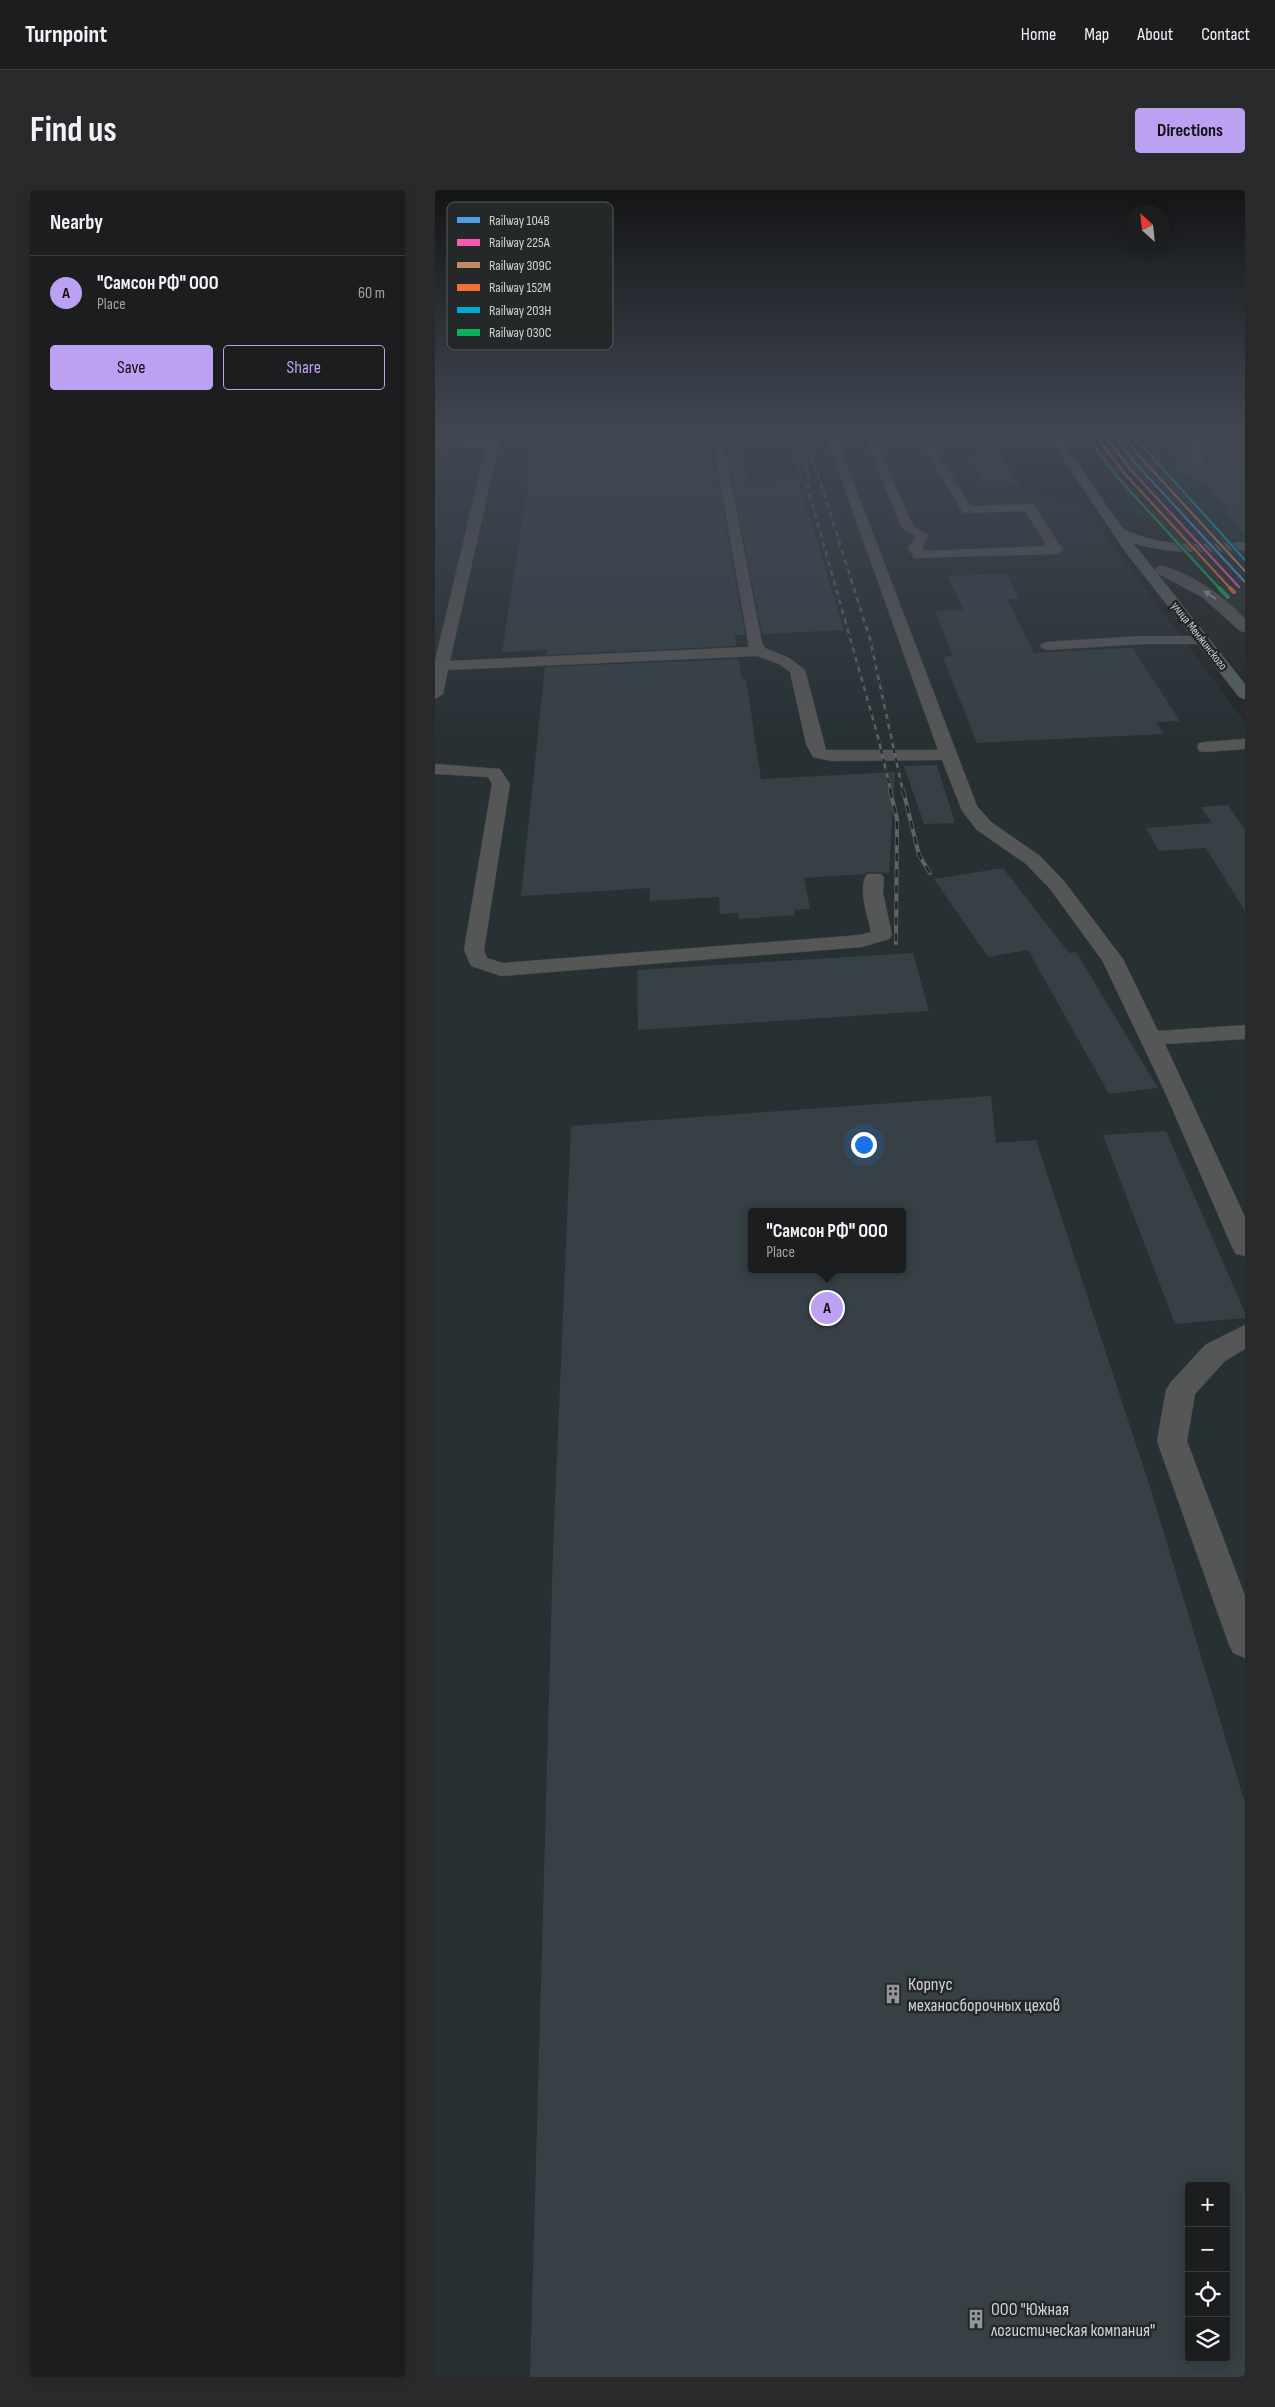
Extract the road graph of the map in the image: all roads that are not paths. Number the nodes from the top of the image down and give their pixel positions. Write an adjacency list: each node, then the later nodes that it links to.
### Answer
1 (470, 533): 17 (lane)
2 (735, 533): 16 (lane)
3 (867, 533): 23 (lane)
4 (917, 533): 5 (lane)
5 (1045, 533)
6 (1130, 533): 12 (main road, улица Менжинского)
7 (1136, 533): 10 (main road)
8 (1143, 533): 9 (main road)
9 (1242, 534): 10 (main road)
10 (1179, 546): 11 (main road); 12 (main road); 12 (main road)
11 (1245, 546)
12 (1149, 557): 13 (lane, one-way to 12); 14 (main road, улица Менжинского); 18 (main road, улица Менжинского)
13 (1245, 628)
14 (1202, 640): 15 (lane); 20 (main road, улица Менжинского)
15 (1046, 646)
16 (759, 651): 17 (lane); 23 (lane)
17 (440, 660): 19 (lane)
18 (1245, 671)
19 (435, 694)
20 (1245, 694)
21 (1243, 738): 22 (lane)
22 (1205, 747)
23 (949, 755): 27 (lane)
24 (435, 769): 25 (lane)
25 (874, 878)
26 (1245, 1032): 27 (lane)
27 (1151, 1038): 28 (lane)
28 (1245, 1247)
29 (1245, 1336): 30 (lane)
30 (1245, 1642)

